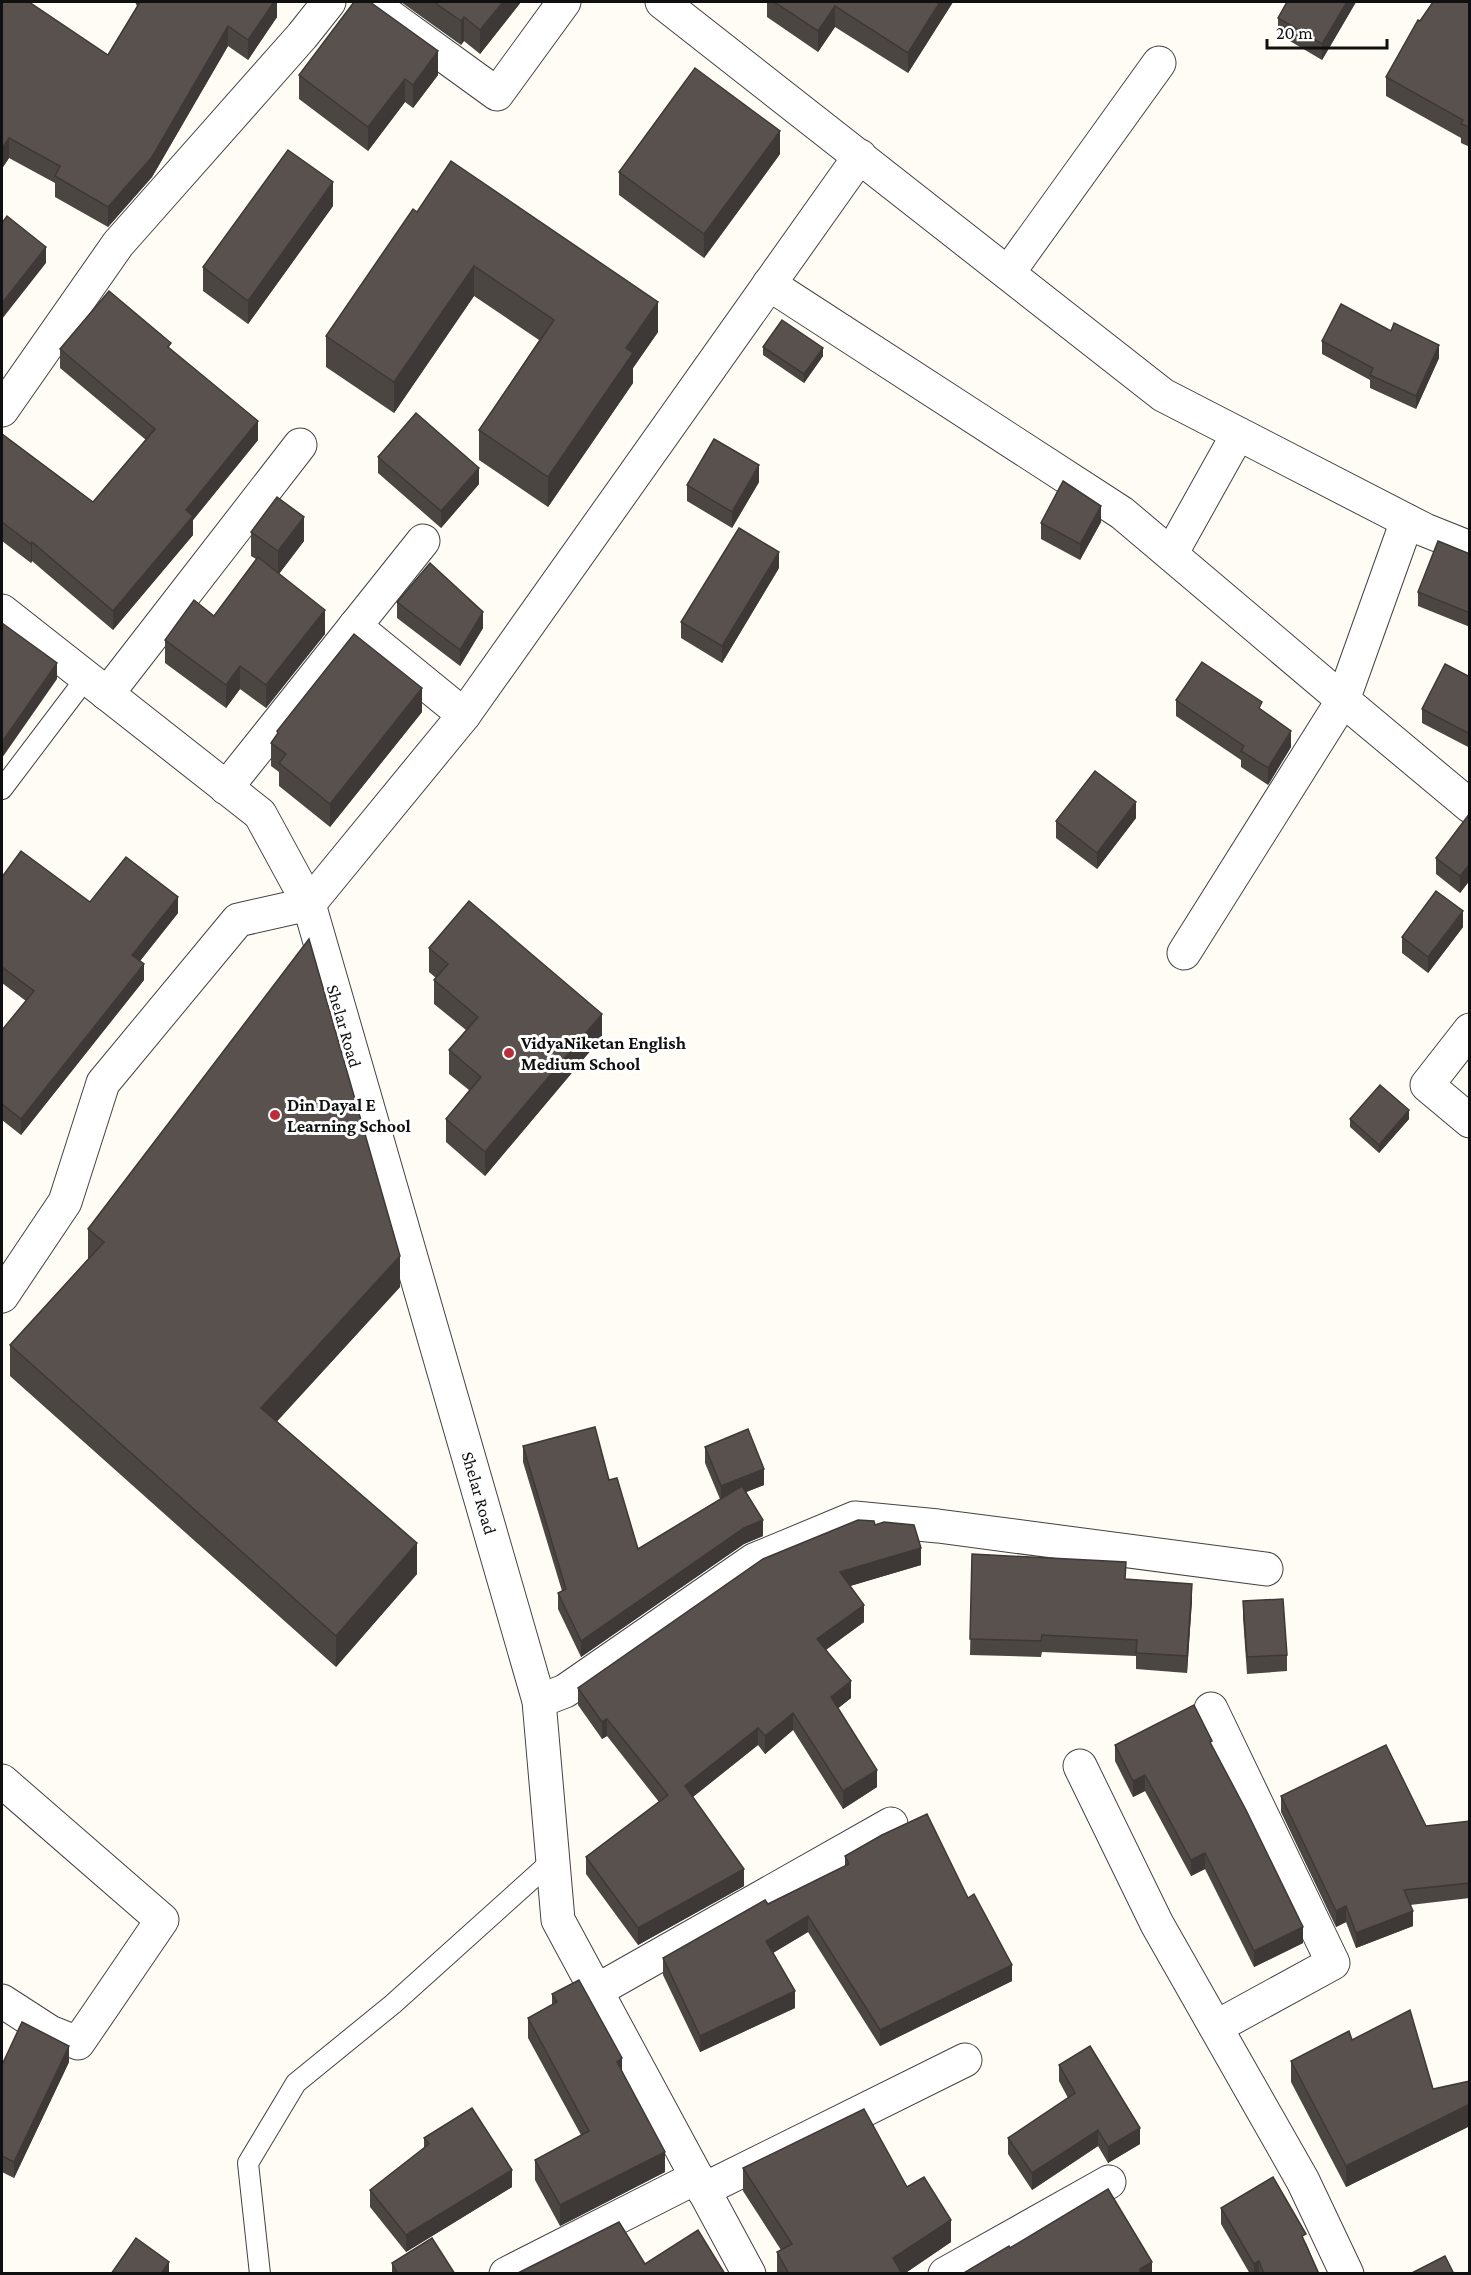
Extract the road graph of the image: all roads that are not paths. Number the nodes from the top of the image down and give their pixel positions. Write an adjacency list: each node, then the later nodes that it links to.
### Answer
1 (370, 2): 2 (street)
2 (564, 2)
3 (662, 2): 6 (street)
4 (326, 3): 9 (street)
5 (1159, 63): 7 (street)
6 (860, 156): 7 (street); 8 (street)
7 (1008, 273): 10 (street)
8 (769, 284): 15 (street); 20 (street)
9 (2, 410)
10 (1238, 434): 12 (street); 15 (street)
11 (300, 445): 18 (street)
12 (1407, 521): 14 (street); 19 (street)
13 (423, 541): 17 (street)
14 (1470, 548)
15 (1171, 554): 19 (street)
16 (2, 611): 18 (street, Shelar Road)
17 (355, 626): 20 (street); 21 (street)
18 (96, 686): 21 (street, Shelar Road); 22 (lane)
19 (1343, 700): 23 (street); 25 (street)
20 (464, 715): 24 (street)
21 (226, 788): 24 (street, Shelar Road)
22 (2, 789)
23 (1470, 806)
24 (309, 904): 28 (street); 30 (street, Shelar Road)
25 (1184, 952)
26 (1470, 1030): 27 (street)
27 (1470, 1120)
28 (2, 1296)
29 (1266, 1569): 30 (street)
30 (539, 1701): 35 (street, Shelar Road)
31 (1211, 1708): 38 (street)
32 (1080, 1766): 38 (street)
33 (2, 1781): 37 (street)
34 (891, 1824): 36 (street)
35 (553, 1860): 36 (street, Shelar Road); 42 (lane)
36 (596, 1991): 41 (street, Shelar Road)
37 (2, 2001)
38 (1216, 2027): 46 (street)
39 (966, 2060): 41 (street)
40 (1109, 2182): 45 (street)
41 (700, 2183): 43 (street); 44 (street, Shelar Road)
42 (260, 2274)
43 (506, 2274)
44 (748, 2274)
45 (945, 2274)
46 (1347, 2274)

